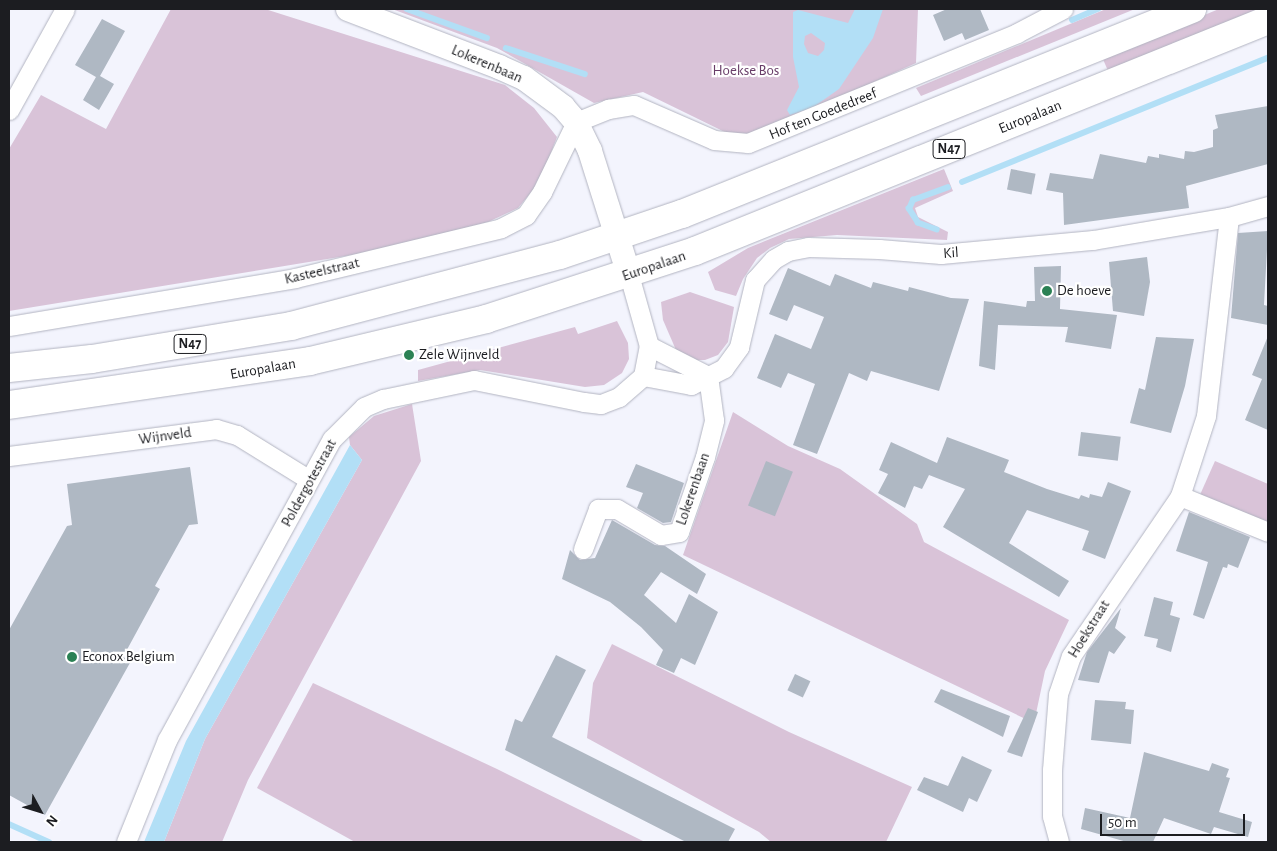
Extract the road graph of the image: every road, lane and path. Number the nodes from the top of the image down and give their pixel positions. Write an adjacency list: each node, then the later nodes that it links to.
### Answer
1 (65, 9): 6 (street)
2 (348, 9): 7 (street, Lokerenbaan)
3 (1063, 9): 7 (street, Hof ten Goededreef)
4 (1192, 9): 10 (highway, N47)
5 (1268, 20): 11 (highway, Europalaan / N47)
6 (9, 110)
7 (576, 122): 10 (street, Lokerenbaan); 12 (street, Kasteelstraat)
8 (1268, 206): 9 (street, Kil)
9 (1229, 217): 16 (street, Kil); 20 (street, Hoekstraat)
10 (618, 238): 11 (street, Lokerenbaan); 14 (highway, N47)
11 (629, 275): 13 (street); 17 (highway, Europalaan / N47)
12 (9, 326)
13 (649, 346): 15 (street); 16 (street)
14 (9, 368)
15 (643, 376): 16 (street, Kil); 19 (street, Poldergotestraat)
16 (708, 376): 22 (street, Lokerenbaan)
17 (9, 406)
18 (9, 456): 19 (street, Wijnveld)
19 (308, 479): 23 (street, Poldergotestraat)
20 (1180, 496): 21 (street); 24 (street, Hoekstraat)
21 (1268, 532)
22 (583, 549)
23 (126, 842)
24 (1059, 842)

